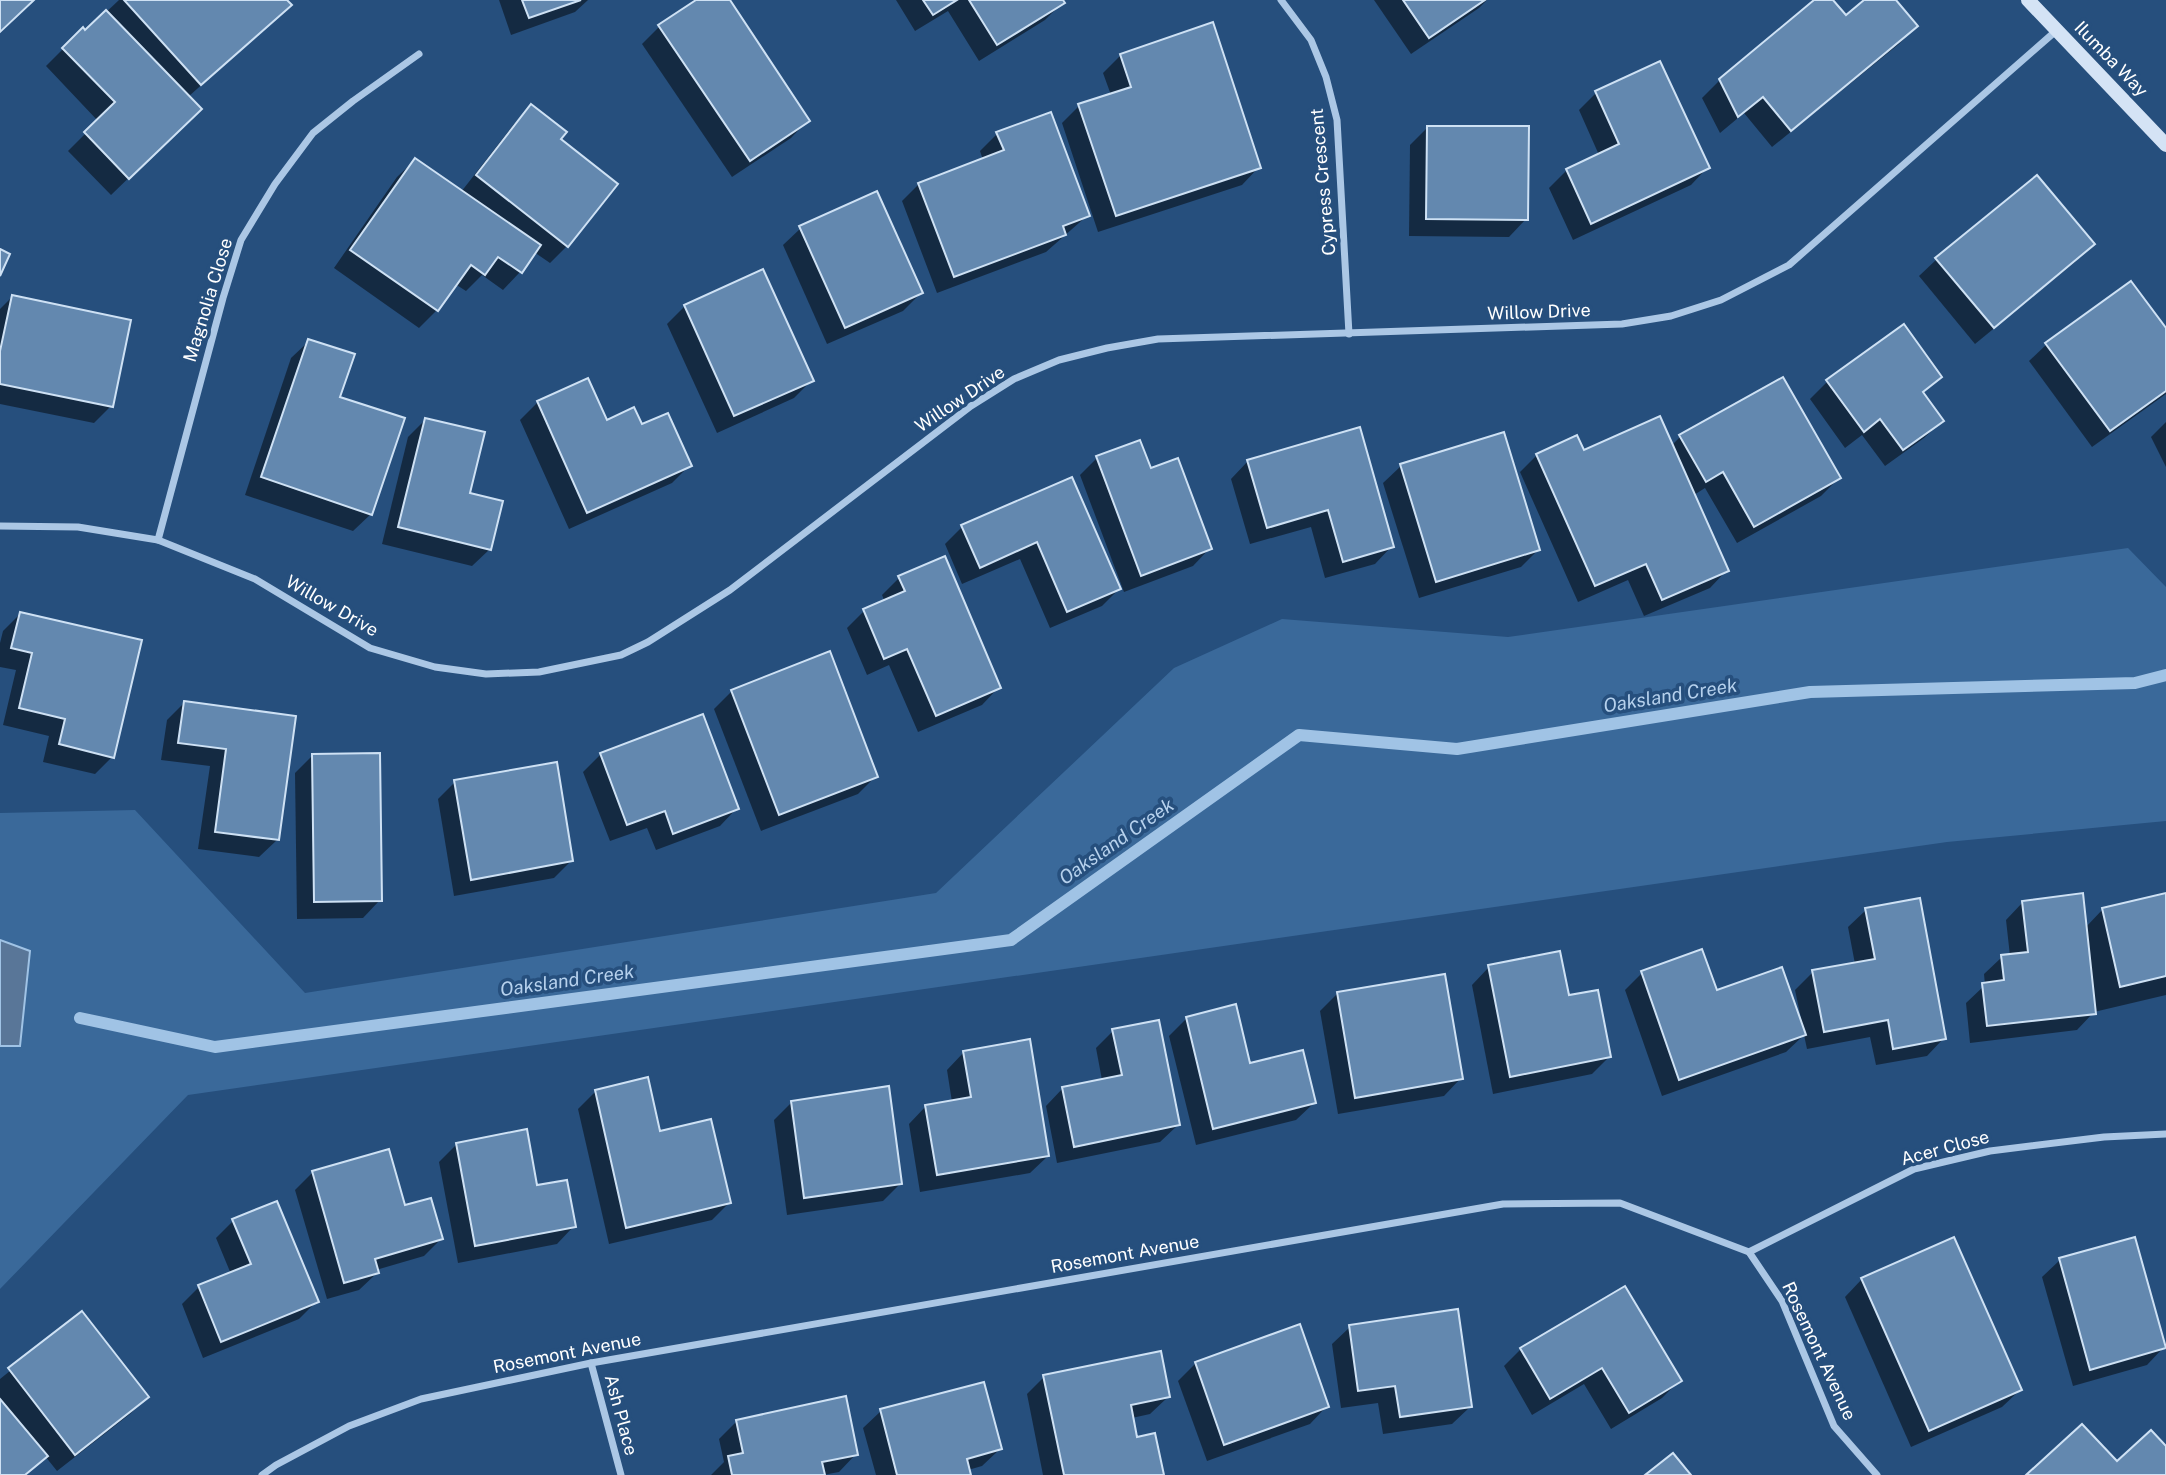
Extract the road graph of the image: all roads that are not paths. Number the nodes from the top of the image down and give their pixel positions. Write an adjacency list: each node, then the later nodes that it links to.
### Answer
1 (1281, 0): 6 (street, Cypress Crescent)
2 (2028, 0): 3 (street, Ilumba Way)
3 (2057, 30): 5 (street, Ilumba Way); 6 (street, Willow Drive)
4 (419, 54): 8 (street, Magnolia Close)
5 (2166, 145)
6 (1349, 334): 8 (street, Willow Drive)
7 (0, 526): 8 (street, Willow Drive)
8 (158, 540)
9 (2166, 1134): 10 (street, Acer Close)
10 (1749, 1252): 11 (street, Rosemont Avenue); 14 (street, Rosemont Avenue)
11 (591, 1363): 12 (street, Rosemont Avenue); 13 (street, Ash Place)
12 (262, 1475)
13 (621, 1475)
14 (1877, 1475)

